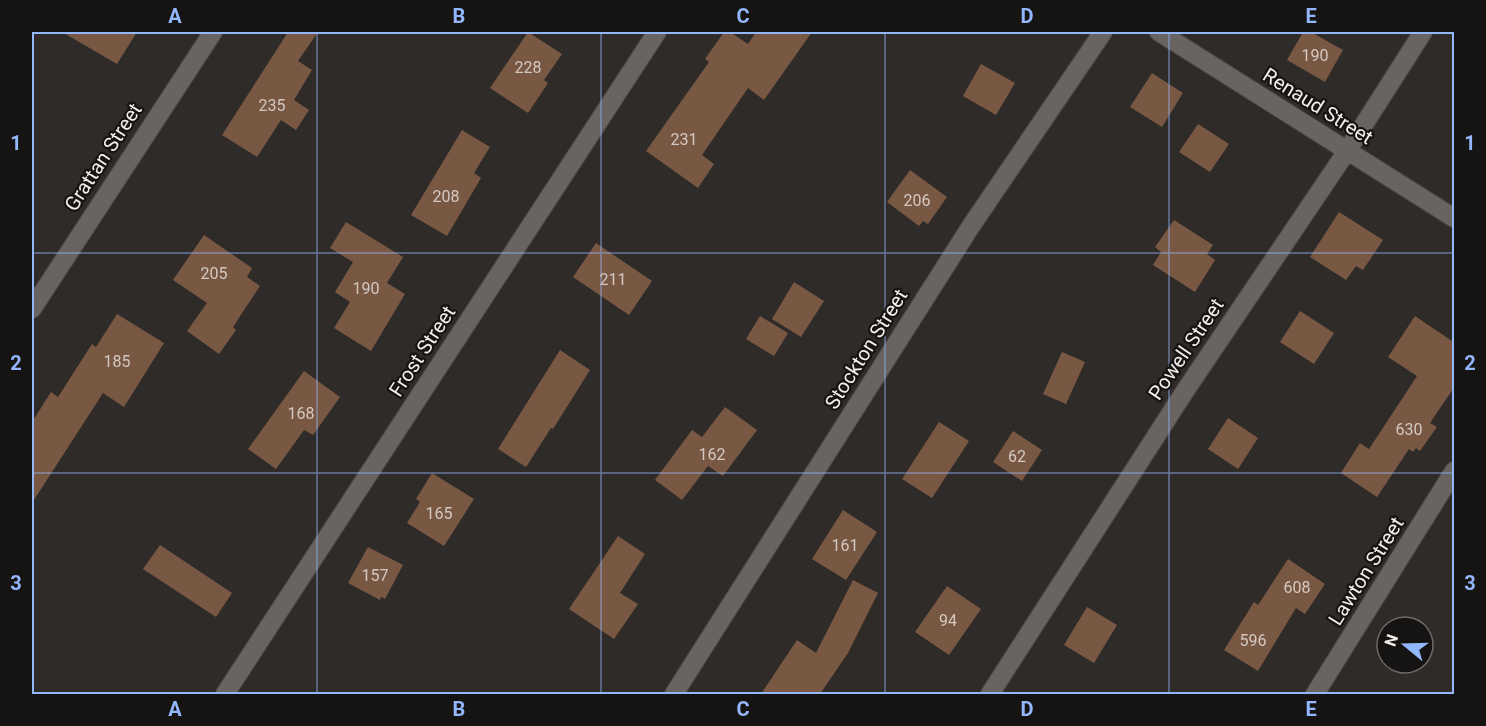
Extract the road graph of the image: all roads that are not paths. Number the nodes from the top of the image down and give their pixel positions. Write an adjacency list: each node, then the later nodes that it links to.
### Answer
1 (213, 32): 8 (street, Grattan Street)
2 (657, 32): 10 (street, Frost Street)
3 (1103, 32): 11 (street, Stockton Street)
4 (1159, 32): 6 (street, Renaud Street)
5 (1423, 32): 6 (street, Powell Street)
6 (1347, 151): 7 (street, Renaud Street); 12 (street, Powell Street)
7 (1455, 218)
8 (32, 309)
9 (1455, 471): 13 (street, Lawton Street)
10 (225, 694)
11 (674, 694)
12 (990, 694)
13 (1315, 694)

